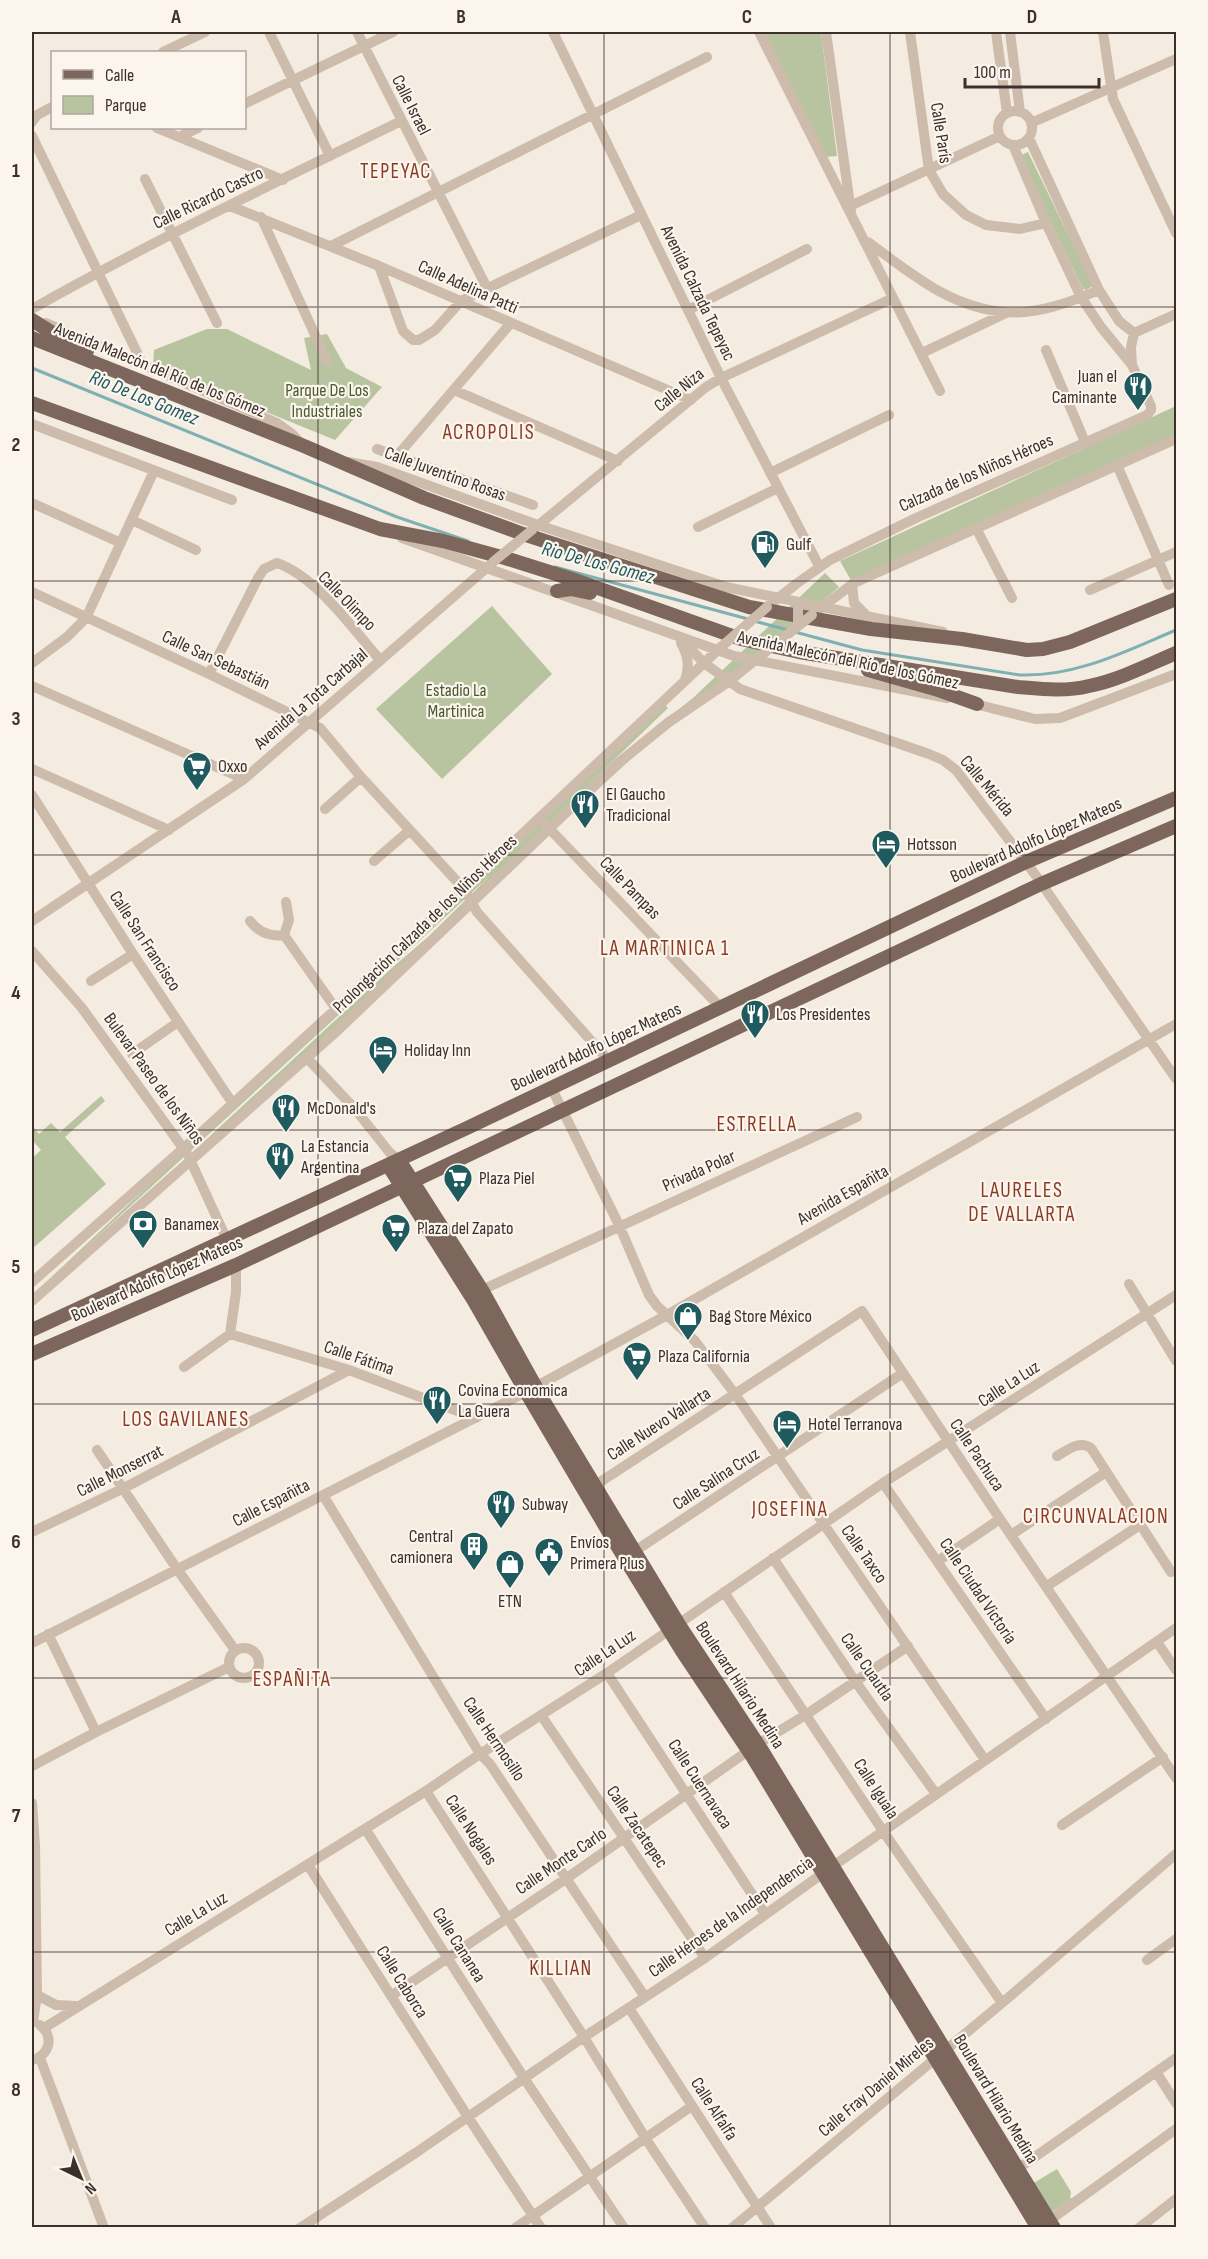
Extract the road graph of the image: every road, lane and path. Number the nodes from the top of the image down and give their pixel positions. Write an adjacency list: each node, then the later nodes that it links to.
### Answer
1 (205, 32): 13 (street)
2 (269, 32): 16 (street)
3 (357, 32): 12 (street, Calle Israel)
4 (393, 32): 12 (street)
5 (553, 32): 22 (street, Avenida Calzada Tepeyac)
6 (759, 32): 39 (street)
7 (826, 32): 39 (street)
8 (910, 32): 34 (street, Calle París)
9 (996, 32): 21 (street)
10 (1010, 32): 20 (street)
11 (1103, 32): 17 (street)
12 (363, 46): 16 (street); 24 (street, Calle Israel)
13 (165, 51)
14 (707, 57): 22 (street)
15 (1176, 59): 17 (street)
16 (292, 80): 18 (street); 33 (street)
17 (1110, 87): 25 (street); 43 (street)
18 (246, 103)
19 (51, 108): 23 (street)
20 (1020, 112): 21 (street); 25 (street)
21 (1007, 113): 30 (street)
22 (593, 115): 37 (street); 40 (street, Avenida Calzada Tepeyac)
23 (34, 118)
24 (401, 121): 33 (street, Calle Ricardo Castro); 37 (street, Calle Israel)
25 (1031, 123): 31 (street)
26 (160, 129): 29 (street)
27 (196, 129): 29 (street)
28 (32, 136): 49 (street)
29 (181, 136): 36 (street)
30 (1000, 136): 32 (street); 34 (street)
31 (1029, 138): 32 (street); 51 (street)
32 (1013, 145): 42 (street)
33 (330, 156): 36 (street, Calle Ricardo Castro)
34 (929, 170): 39 (street); 42 (street, Calle París)
35 (145, 179): 44 (street)
36 (282, 180): 38 (street, Calle Ricardo Castro)
37 (438, 192): 46 (street); 50 (street, Calle Israel)
38 (230, 206): 41 (street, Calle Adelina Patti); 44 (street, Calle Ricardo Castro)
39 (850, 208): 45 (street)
40 (641, 215): 50 (street); 56 (street, Avenida Calzada Tepeyac)
41 (261, 217): 46 (street, Calle Adelina Patti); 66 (street)
42 (1046, 223): 52 (street)
43 (1176, 232)
44 (172, 233): 49 (street, Calle Ricardo Castro); 60 (street)
45 (866, 240): 53 (street); 57 (street)
46 (331, 246): 48 (street, Calle Adelina Patti)
47 (807, 249): 56 (street)
48 (379, 266): 54 (street, Calle Adelina Patti); 54 (street)
49 (99, 271): 55 (street, Calle Ricardo Castro); 67 (street)
50 (487, 288): 54 (street)
51 (1099, 290): 52 (street); 62 (street)
52 (1081, 297): 57 (street); 68 (street)
53 (893, 298): 65 (street); 69 (street, Calle Niza)
54 (461, 301): 61 (street, Calle Adelina Patti)
55 (32, 309)
56 (688, 310): 69 (street, Avenida Calzada Tepeyac)
57 (1006, 312): 65 (street)
58 (1176, 314): 62 (street)
59 (32, 318): 67 (street); 70 (main road)
60 (217, 323)
61 (510, 324): 71 (street); 73 (street, Calle Adelina Patti)
62 (1134, 333): 68 (street)
63 (32, 338): 70 (main road, Avenida Malecón del Río de los Gómez)
64 (1046, 351): 78 (street)
65 (922, 352): 72 (street)
66 (327, 361)
67 (143, 364): 79 (street)
68 (1132, 365): 78 (street, Calzada de los Niños Héroes)
69 (721, 378): 73 (street, Calle Niza); 86 (street, Avenida Calzada Tepeyac)
70 (154, 387): 79 (main road, Avenida Malecón del Río de los Gómez)
71 (454, 390): 81 (street); 83 (street)
72 (940, 391)
73 (691, 400): 83 (street, Calle Niza)
74 (32, 403): 95 (main road, Avenida Malecón del Río de los Gómez)
75 (889, 416): 86 (street)
76 (32, 424): 85 (street)
77 (1176, 439): 84 (street)
78 (1085, 442): 101 (street, Calzada de los Niños Héroes)
79 (304, 446): 82 (main road, Avenida Malecón del Río de los Gómez)
80 (377, 449): 81 (street, Calle Juventino Rosas)
81 (397, 456): 90 (street, Calle Juventino Rosas)
82 (339, 461): 92 (street, Calle Juventino Rosas); 117 (main road, Avenida Malecón del Río de los Gómez)
83 (618, 461): 92 (street, Calle Niza)
84 (1117, 465): 94 (street); 99 (street)
85 (154, 471): 88 (street); 91 (street)
86 (770, 473): 87 (street, Avenida Calzada Tepeyac)
87 (778, 488): 93 (street); 101 (street, Avenida Calzada Tepeyac)
88 (232, 500)
89 (32, 503): 96 (street)
90 (533, 505)
91 (132, 520): 96 (street); 97 (street)
92 (535, 527): 100 (street, Avenida La Tota Carbajal, bridge); 108 (street, Avenida Malecón del Río de los Gómez)
93 (698, 527)
94 (976, 528): 102 (street); 107 (street)
95 (380, 529): 100 (street, Avenida Malecón del Río de los Gómez); 116 (main road, Avenida Malecón del Río de los Gómez)
96 (121, 543): 113 (street)
97 (196, 550)
98 (1176, 552): 99 (street)
99 (1159, 560): 103 (street); 105 (street)
100 (490, 565): 104 (street, Avenida Malecón del Río de los Gómez); 121 (street, Avenida La Tota Carbajal)
101 (819, 566): 108 (street, Prolongación Calzada de los Niños Héroes)
102 (852, 584): 111 (street, Prolongación Calzada de los Niños Héroes); 112 (street)
103 (1169, 585)
104 (557, 591): 115 (street, Avenida Malecón del Río de los Gómez); 116 (main road)
105 (1090, 591)
106 (32, 592): 113 (street, Calle San Sebastián)
107 (1012, 598)
108 (777, 599): 110 (street, Avenida Malecón del Río de los Gómez); 118 (street, Prolongación Calzada de los Niños Héroes, bridge)
109 (1176, 599): 117 (main road, Avenida Malecón del Río de los Gómez)
110 (798, 606): 111 (street, Avenida Malecón del Río de los Gómez); 114 (street, bridge)
111 (822, 607): 112 (street, Avenida Malecón del Río de los Gómez); 114 (street, Prolongación Calzada de los Niños Héroes, bridge)
112 (867, 616): 117 (street, Avenida Malecón del Río de los Gómez)
113 (86, 618): 123 (street); 125 (street, Calle San Sebastián)
114 (798, 626): 122 (street, Prolongación Calzada de los Niños Héroes, bridge)
115 (677, 635): 118 (street, Avenida Malecón del Río de los Gómez); 124 (street, Calle Mérida); 127 (street)
116 (741, 639): 119 (main road, Avenida Malecón del Río de los Gómez)
117 (963, 639)
118 (720, 649): 122 (street, Avenida Malecón del Río de los Gómez); 124 (street, Prolongación Calzada de los Niños Héroes)
119 (799, 652): 120 (main road, Avenida Malecón del Río de los Gómez); 130 (main road)
120 (1176, 653)
121 (381, 660): 125 (street, Calle Olimpo); 131 (street, Avenida La Tota Carbajal)
122 (754, 661): 128 (street, Prolongación Calzada de los Niños Héroes); 130 (street, Avenida Malecón del Río de los Gómez)
123 (32, 663)
124 (704, 663): 127 (street, Prolongación Calzada de los Niños Héroes); 128 (street, Calle Mérida)
125 (209, 674): 131 (street, Calle San Sebastián)
126 (1176, 674): 130 (street, Avenida Malecón del Río de los Gómez)
127 (685, 681): 138 (street, Prolongación Calzada de los Niños Héroes)
128 (728, 682): 140 (street, Prolongación Calzada de los Niños Héroes); 144 (street, Calle Mérida)
129 (32, 686): 134 (street)
130 (977, 704)
131 (309, 722): 133 (street, Calle San Sebastián); 134 (street, Avenida La Tota Carbajal)
132 (32, 769): 141 (street)
133 (360, 777): 137 (street); 142 (street, Calle San Sebastián)
134 (244, 779): 141 (street, Avenida La Tota Carbajal)
135 (32, 795): 145 (street, Calle San Francisco)
136 (1176, 798): 144 (main road, Boulevard Adolfo López Mateos)
137 (325, 809)
138 (539, 817): 140 (street, Calle Pampas); 147 (street, Prolongación Calzada de los Niños Héroes)
139 (1176, 826): 146 (main road, Boulevard Adolfo López Mateos)
140 (549, 828): 149 (street, Prolongación Calzada de los Niños Héroes); 158 (street, Calle Pampas)
141 (169, 830): 145 (street, Avenida La Tota Carbajal)
142 (410, 830): 143 (street); 147 (street, Calle San Sebastián)
143 (374, 861)
144 (1026, 862): 146 (street, Calle Mérida); 150 (main road, Boulevard Adolfo López Mateos)
145 (88, 884): 151 (street, Avenida La Tota Carbajal); 156 (street, Calle San Francisco)
146 (1041, 884): 153 (main road, Boulevard Adolfo López Mateos); 162 (street, Calle Mérida)
147 (464, 889): 149 (street, Calle San Sebastián); 159 (street, Prolongación Calzada de los Niños Héroes)
148 (286, 902): 154 (street)
149 (470, 903): 164 (street, Prolongación Calzada de los Niños Héroes); 165 (street, Calle San Sebastián)
150 (936, 903): 153 (main road); 158 (main road, Boulevard Adolfo López Mateos)
151 (32, 921)
152 (250, 921): 154 (street)
153 (948, 928): 169 (main road, Boulevard Adolfo López Mateos)
154 (284, 935): 159 (street)
155 (32, 951): 171 (street, Bulevar Paseo de los Niños)
156 (133, 954): 157 (street); 160 (street, Calle San Francisco)
157 (92, 981)
158 (722, 1008): 165 (main road, Boulevard Adolfo López Mateos)
159 (336, 1009): 168 (street, Prolongación Calzada de los Niños Héroes)
160 (178, 1022): 163 (street); 168 (street, Calle San Francisco)
161 (1176, 1024): 162 (street, Avenida Españita)
162 (1151, 1040): 166 (street, Calle Mérida); 185 (street, Avenida Españita)
163 (132, 1054)
164 (307, 1058): 172 (street); 173 (street, Prolongación Calzada de los Niños Héroes)
165 (609, 1061): 167 (main road, Boulevard Adolfo López Mateos)
166 (1176, 1079)
167 (552, 1089): 169 (street, Calle Taxco); 172 (main road, Boulevard Adolfo López Mateos)
168 (232, 1104): 171 (street, Prolongación Calzada de los Niños Héroes)
169 (562, 1111): 174 (main road, Boulevard Adolfo López Mateos); 175 (street, Calle Taxco)
170 (857, 1117): 175 (street, Privada Polar)
171 (184, 1148): 173 (street, Bulevar Paseo de los Niños); 178 (street, Prolongación Calzada de los Niños Héroes)
172 (393, 1160): 174 (main road, Boulevard Hilario Medina); 176 (main road, Boulevard Adolfo López Mateos)
173 (192, 1161): 176 (street, Bulevar Paseo de los Niños); 182 (street, Prolongación Calzada de los Niños Héroes)
174 (408, 1185): 177 (main road, Boulevard Adolfo López Mateos); 180 (main road, Boulevard Hilario Medina); 195 (main road, Boulevard Hilario Medina)
175 (619, 1225): 180 (street, Privada Polar); 185 (street, Calle Taxco)
176 (227, 1240): 187 (main road, Boulevard Adolfo López Mateos)
177 (236, 1265): 189 (street); 190 (main road, Boulevard Adolfo López Mateos)
178 (32, 1282)
179 (1129, 1284): 184 (street)
180 (482, 1290): 195 (main road, Boulevard Hilario Medina)
181 (1176, 1294): 184 (street, Calle La Luz)
182 (32, 1301)
183 (862, 1311): 194 (street, Calle Pachuca); 196 (street, Calle Nuevo Vallarta)
184 (1148, 1314): 191 (street); 198 (street, Calle La Luz)
185 (667, 1315): 195 (street, Avenida Españita); 196 (street, Calle Taxco)
186 (32, 1319): 187 (main road)
187 (51, 1321): 188 (main road, Boulevard Adolfo López Mateos)
188 (32, 1330)
189 (230, 1334): 192 (street); 193 (street, Calle Fátima)
190 (32, 1354)
191 (1176, 1361)
192 (184, 1367)
193 (349, 1370): 197 (street, Calle Fátima); 205 (street, Calle Monserrat)
194 (903, 1373): 198 (street, Calle Pachuca); 201 (street, Calle Salina Cruz)
195 (530, 1390): 197 (street, Calle Españita); 204 (main road, Boulevard Hilario Medina); 219 (main road, Boulevard Hilario Medina)
196 (735, 1394): 201 (street, Calle Taxco); 204 (street, Calle Nuevo Vallarta)
197 (476, 1418): 206 (street, Calle Españita)
198 (949, 1442): 203 (street, Calle La Luz); 207 (street, Calle Pachuca)
199 (97, 1450): 205 (street)
200 (1057, 1456): 202 (street)
201 (778, 1457): 208 (street, Calle Taxco); 212 (street, Calle Salina Cruz)
202 (1106, 1472): 209 (street); 211 (street)
203 (884, 1483): 208 (street, Calle La Luz); 214 (street, Calle Ciudad Victoria)
204 (594, 1485): 212 (main road, Boulevard Hilario Medina)
205 (122, 1489): 210 (street, Calle Monserrat); 215 (street)
206 (323, 1495): 215 (street, Calle Españita); 236 (street, Calle Hermosillo)
207 (1000, 1519): 211 (street, Calle Pachuca); 214 (street)
208 (823, 1523): 213 (street, Calle La Luz); 224 (street, Calle Taxco)
209 (1140, 1525): 216 (street); 217 (street)
210 (32, 1532)
211 (1011, 1535): 217 (street, Calle Pachuca)
212 (635, 1551): 219 (main road, Boulevard Hilario Medina)
213 (773, 1558): 218 (street, Calle La Luz); 230 (street, Calle Cuautla)
214 (938, 1561): 233 (street, Calle Ciudad Victoria)
215 (177, 1569): 221 (street, Calle Españita); 225 (street)
216 (1171, 1572)
217 (1047, 1586): 229 (street, Calle Pachuca)
218 (724, 1592): 219 (street, Calle La Luz); 231 (street, Calle Iguala)
219 (674, 1626): 228 (street, Calle La Luz); 235 (main road, Boulevard Hilario Medina)
220 (1176, 1628): 222 (street, Calle Héroes de la Independencia)
221 (48, 1634): 223 (street, Calle Españita); 234 (street)
222 (1157, 1642): 227 (street); 229 (street, Calle Héroes de la Independencia)
223 (32, 1643)
224 (908, 1646): 230 (street, Calle Monte Carlo); 238 (street, Calle Taxco)
225 (236, 1650): 226 (street); 226 (street)
226 (229, 1667): 234 (street)
227 (1176, 1670)
228 (607, 1672): 232 (street, Calle La Luz); 242 (street, Calle Cuernavaca)
229 (1108, 1676): 233 (street, Calle Héroes de la Independencia); 237 (street, Calle Pachuca)
230 (855, 1681): 231 (street, Calle Monte Carlo); 243 (street, Calle Cuautla)
231 (807, 1714): 235 (street, Calle Monte Carlo); 247 (street, Calle Iguala)
232 (542, 1715): 236 (street, Calle La Luz); 248 (street, Calle Zacatepec)
233 (1046, 1719): 238 (street, Calle Héroes de la Independencia)
234 (96, 1732): 239 (street)
235 (753, 1748): 242 (street, Calle Monte Carlo); 251 (main road, Boulevard Hilario Medina)
236 (480, 1754): 241 (street, Calle La Luz); 252 (street, Calle Hermosillo)
237 (1163, 1757): 240 (street, Calle Pachuca); 245 (street)
238 (985, 1760): 243 (street, Calle Héroes de la Independencia)
239 (32, 1766)
240 (1176, 1778)
241 (426, 1791): 246 (street, Calle La Luz); 254 (street, Calle Nogales)
242 (687, 1794): 248 (street, Calle Monte Carlo); 253 (street, Calle Cuernavaca)
243 (936, 1794): 247 (street, Calle Héroes de la Independencia)
244 (32, 1803): 259 (street)
245 (1062, 1825)
246 (366, 1830): 250 (street, Calle La Luz); 256 (street, Calle Cananea)
247 (883, 1831): 251 (street, Calle Héroes de la Independencia); 262 (street, Calle Iguala)
248 (625, 1837): 252 (street, Calle Monte Carlo); 257 (street, Calle Zacatepec)
249 (1176, 1854): 262 (street, Calle Fray Daniel Mireles)
250 (308, 1866): 260 (street, Calle Caborca); 263 (street, Calle La Luz)
251 (828, 1870): 253 (street, Calle Héroes de la Independencia); 268 (main road, Boulevard Hilario Medina)
252 (567, 1878): 254 (street, Calle Monte Carlo); 261 (street, Calle Hermosillo)
253 (765, 1914): 257 (street, Calle Héroes de la Independencia)
254 (507, 1917): 256 (street, Calle Monte Carlo); 267 (street, Calle Nogales)
255 (1176, 1939): 258 (street)
256 (447, 1958): 260 (street, Calle Monte Carlo); 272 (street, Calle Cananea)
257 (705, 1958): 261 (street, Calle Héroes de la Independencia)
258 (1147, 1960)
259 (37, 1995): 263 (street); 265 (street)
260 (391, 1996): 275 (street, Calle Caborca)
261 (645, 1997): 264 (street, Calle Héroes de la Independencia)
262 (1002, 2003): 268 (street, Calle Fray Daniel Mireles)
263 (77, 2006): 266 (street, Calle La Luz)
264 (629, 2008): 267 (street, Calle Héroes de la Independencia); 274 (street, Calle Alfalfa)
265 (32, 2022): 266 (street)
266 (44, 2028): 270 (street)
267 (584, 2037): 272 (street, Calle Héroes de la Independencia); 277 (street, Calle Nogales)
268 (940, 2054): 278 (main road, Boulevard Hilario Medina); 281 (street, Calle Fray Daniel Mireles)
269 (1176, 2058): 271 (street)
270 (36, 2059): 284 (street)
271 (1156, 2072): 273 (street); 278 (street)
272 (524, 2078): 275 (street, Calle Héroes de la Independencia); 279 (street, Calle Cananea)
273 (1176, 2103)
274 (692, 2106): 277 (street); 281 (street, Calle Alfalfa)
275 (468, 2117): 282 (street, Calle Caborca); 285 (street, Calle Héroes de la Independencia)
276 (1176, 2129): 283 (street)
277 (646, 2139): 279 (street); 289 (street, Calle Nogales)
278 (1013, 2173): 283 (main road, Boulevard Hilario Medina)
279 (590, 2176): 282 (street); 288 (street, Calle Cananea)
280 (1176, 2199): 292 (street)
281 (757, 2207): 290 (street, Calle Fray Daniel Mireles); 291 (street, Calle Alfalfa)
282 (533, 2215): 286 (street); 287 (street, Calle Caborca)
283 (1047, 2225)
284 (104, 2228)
285 (300, 2228)
286 (515, 2228)
287 (541, 2228)
288 (624, 2228)
289 (705, 2228)
290 (732, 2228)
291 (771, 2228)
292 (1139, 2228)

